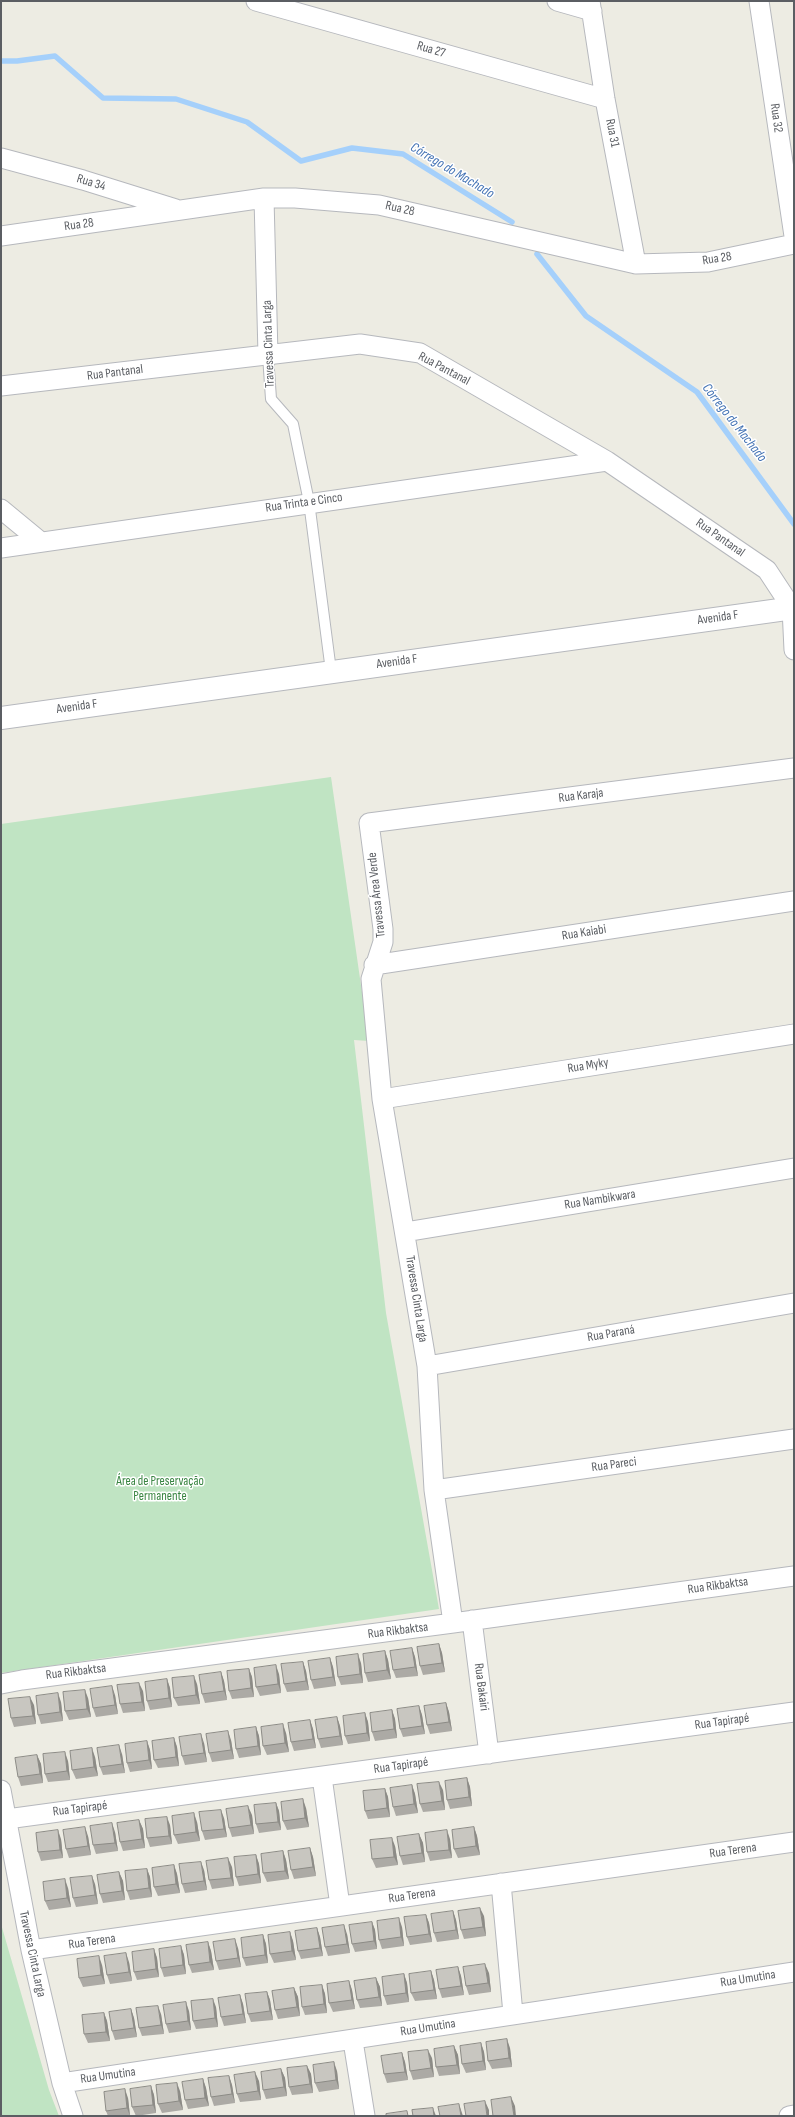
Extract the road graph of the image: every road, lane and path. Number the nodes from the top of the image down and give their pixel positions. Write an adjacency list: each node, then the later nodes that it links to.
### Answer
1 (256, 1): 5 (street, Rua 27)
2 (557, 1): 4 (street)
3 (759, 1): 10 (street, Rua 32)
4 (591, 6): 5 (street, Rua 31)
5 (605, 99): 12 (street, Rua 31)
6 (1, 158): 8 (street, Rua 34)
7 (264, 198): 8 (street, Rua 28); 12 (street, Rua 28); 13 (street, Travessa Cinta Larga)
8 (181, 210): 9 (street, Rua 28)
9 (1, 236)
10 (794, 236)
11 (794, 244): 12 (street, Rua 28)
12 (636, 264)
13 (268, 355): 14 (street, Rua Pantanal); 15 (street, Rua Pantanal); 16 (lane, Travessa Cinta Larga)
14 (1, 386)
15 (608, 461): 16 (street, Rua Trinta e Cinco); 20 (street, Rua Pantanal)
16 (309, 502): 18 (street, Rua Trinta e Cinco); 22 (lane, Travessa Cinta Larga)
17 (1, 509): 18 (street)
18 (41, 542): 19 (street, Rua Trinta e Cinco)
19 (1, 548)
20 (793, 608): 21 (street); 22 (street, Avenida F)
21 (794, 650)
22 (331, 671): 23 (street, Avenida F)
23 (1, 718)
24 (794, 768): 25 (street, Rua Karaja)
25 (369, 823): 27 (street, Travessa Área Verde)
26 (794, 901): 27 (street, Rua Kaiabi)
27 (374, 965): 29 (street, Travessa Área Verde)
28 (794, 1034): 29 (street, Rua Myky)
29 (382, 1099): 31 (street)
30 (794, 1168): 31 (street, Rua Nambikwara)
31 (406, 1232): 33 (street, Travessa Cinta Larga)
32 (794, 1303): 33 (street, Rua Paraná)
33 (427, 1366): 35 (street, Travessa Cinta Larga)
34 (794, 1439): 35 (street, Rua Pareci)
35 (434, 1490): 38 (street, Travessa Cinta Larga)
36 (794, 1576): 37 (street, Rua Rikbaktsa)
37 (472, 1620): 38 (street, Rua Rikbaktsa); 41 (street, Rua Bakairi)
38 (453, 1623): 39 (street, Rua Rikbaktsa)
39 (1, 1684)
40 (794, 1712): 41 (street, Rua Tapirapé)
41 (489, 1754): 42 (street, Rua Tapirapé)
42 (322, 1777): 44 (street, Rua Tapirapé); 47 (street)
43 (1, 1790): 44 (street, Travessa Cinta Larga)
44 (7, 1819): 48 (street, Travessa Cinta Larga)
45 (794, 1842): 46 (street, Rua Terena)
46 (501, 1883): 47 (street, Rua Terena); 50 (street)
47 (340, 1906): 48 (street, Rua Terena)
48 (31, 1950): 52 (street, Travessa Cinta Larga)
49 (794, 1972): 50 (street, Rua Umutina)
50 (513, 2014): 51 (street, Rua Umutina)
51 (353, 2041): 52 (street, Rua Umutina); 55 (street)
52 (62, 2083): 54 (street, Travessa Cinta Larga)
53 (794, 2115): 56 (street)
54 (73, 2116)
55 (365, 2116)
56 (789, 2116)

